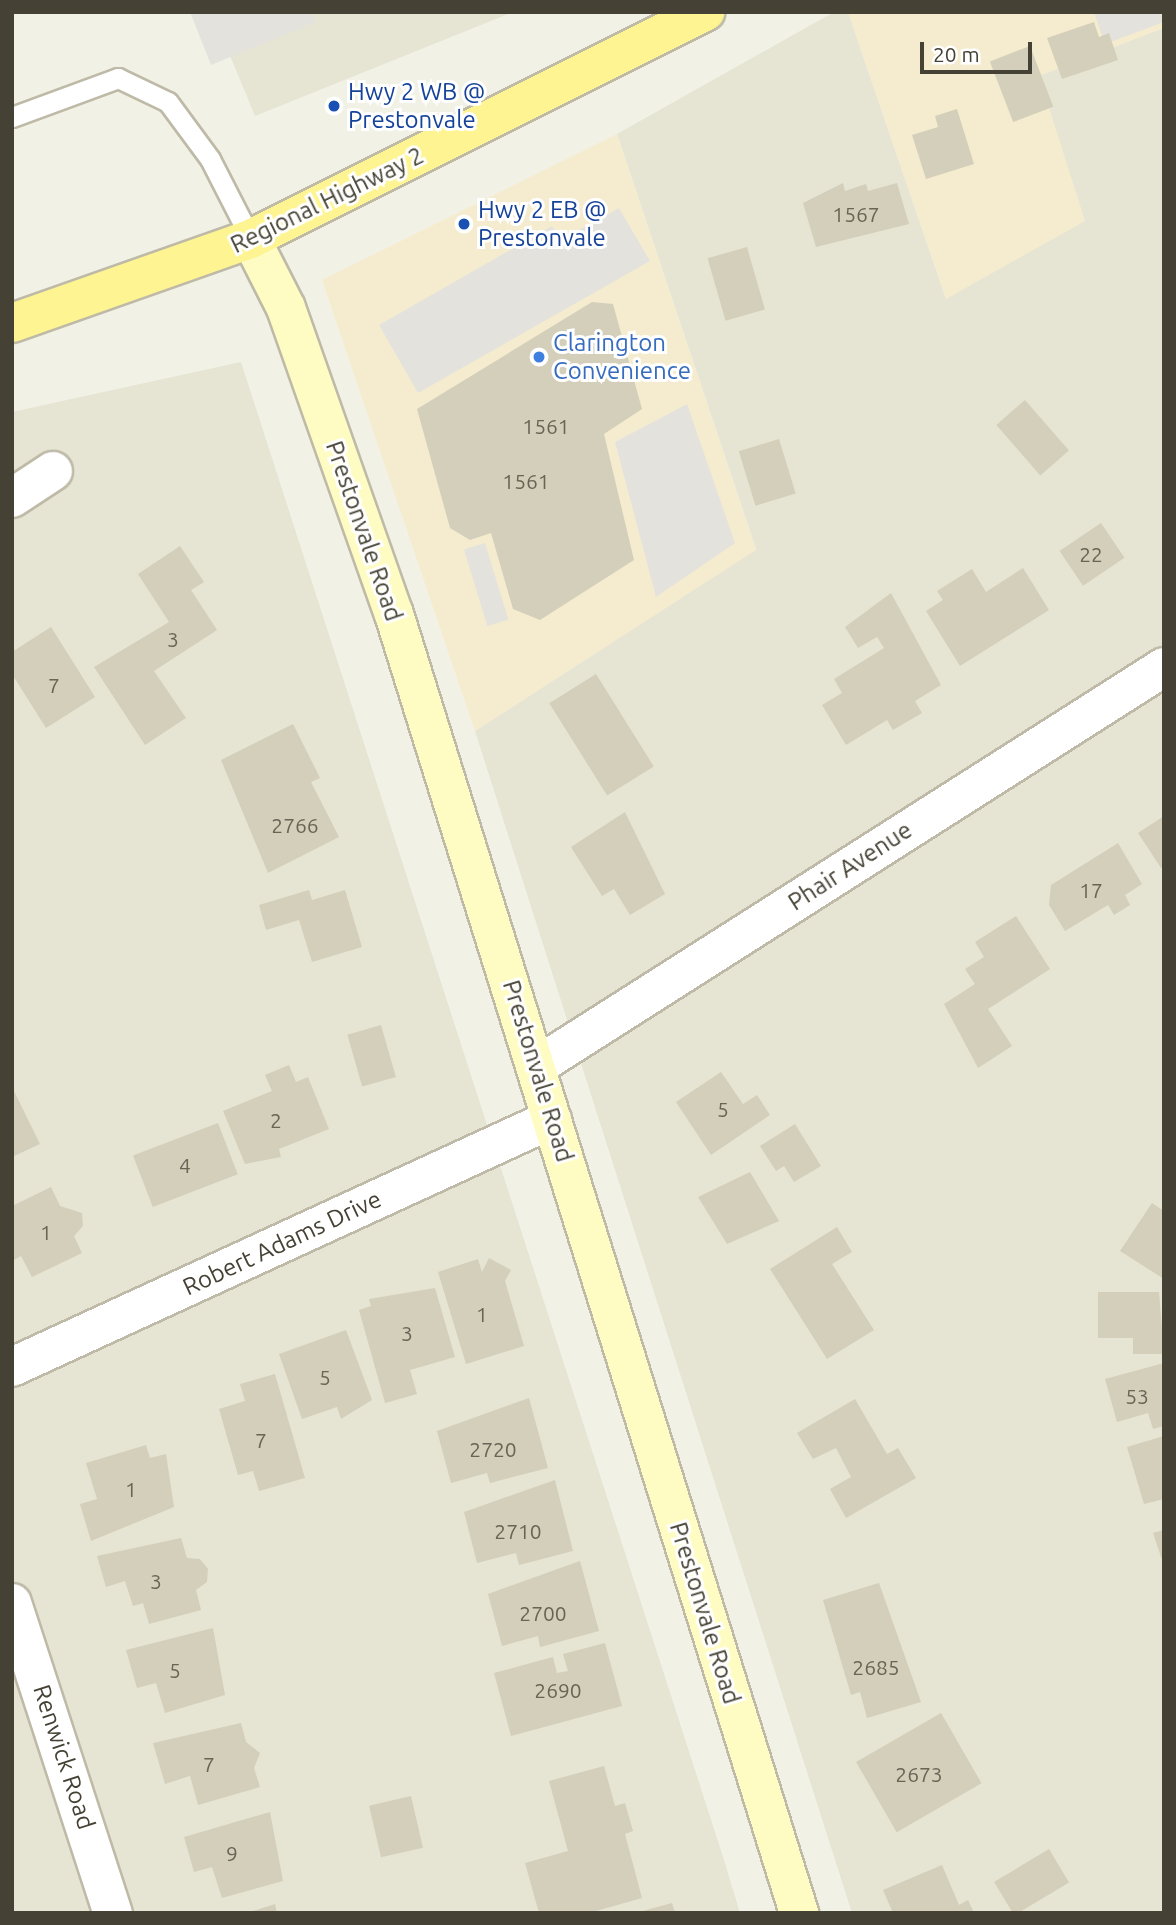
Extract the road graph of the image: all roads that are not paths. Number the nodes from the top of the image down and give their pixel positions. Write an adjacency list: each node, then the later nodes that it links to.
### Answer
1 (705, 12): 3 (main road, Regional Highway 2)
2 (12, 117): 3 (lane)
3 (251, 239): 4 (main road, Regional Highway 2); 8 (street, Prestonvale Road)
4 (12, 323)
5 (53, 471): 6 (street)
6 (12, 498)
7 (1164, 667): 8 (street, Phair Avenue)
8 (537, 1066): 9 (street, Prestonvale Road)
9 (552, 1119): 10 (street, Robert Adams Drive); 13 (street, Prestonvale Road)
10 (12, 1367)
11 (12, 1603): 12 (street, Renwick Road)
12 (113, 1913)
13 (799, 1913)

